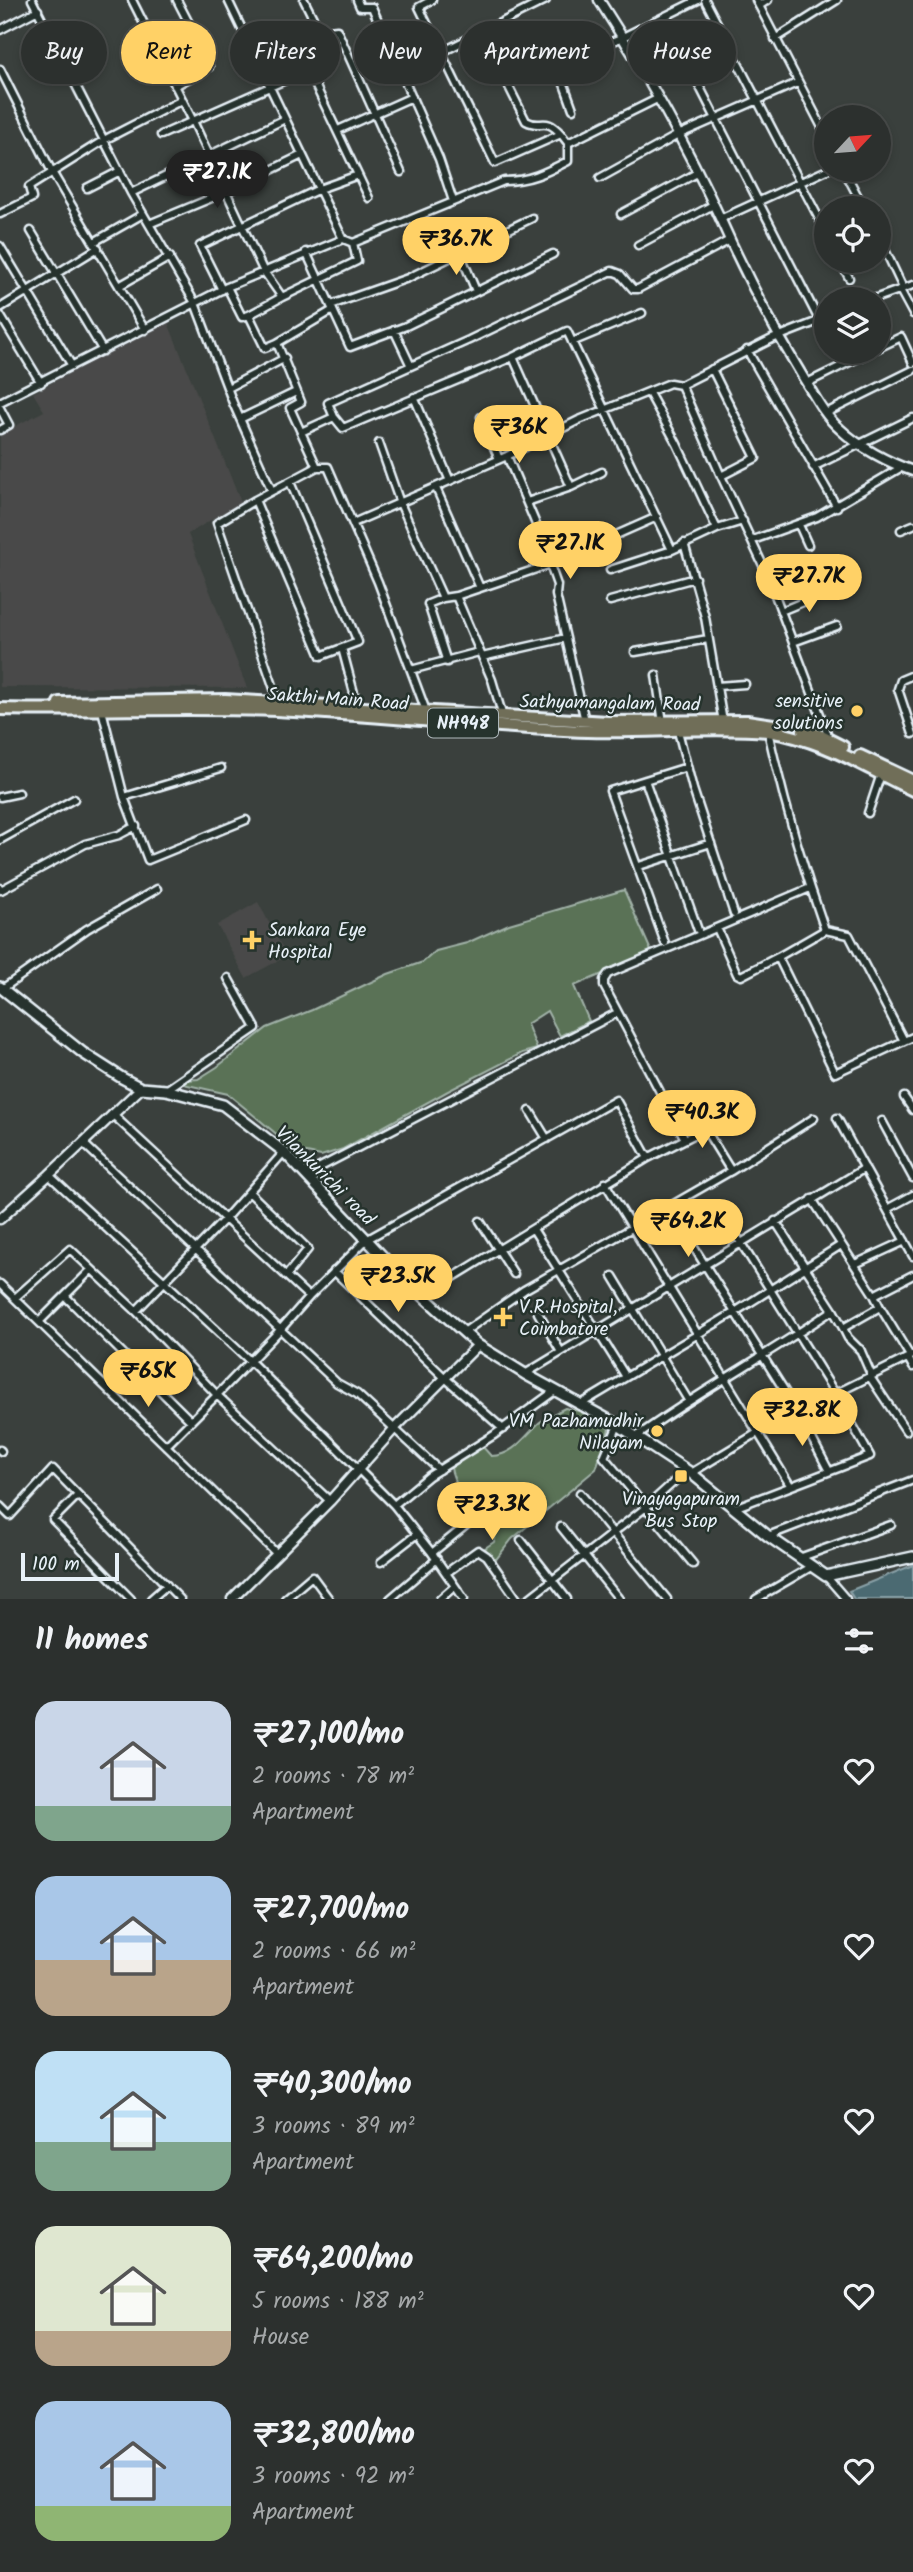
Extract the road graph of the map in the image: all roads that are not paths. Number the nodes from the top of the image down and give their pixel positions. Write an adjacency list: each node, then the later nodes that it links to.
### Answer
1 (32, 0): 17 (street)
2 (132, 0): 30 (street)
3 (177, 0): 30 (street)
4 (228, 0): 31 (street)
5 (304, 0): 38 (street)
6 (357, 0): 32 (street)
7 (432, 0): 19 (street)
8 (546, 0): 20 (street)
9 (599, 0): 22 (street)
10 (675, 0): 16 (street)
11 (698, 0): 16 (street)
12 (705, 0): 35 (street)
13 (768, 0): 15 (street)
14 (837, 0): 23 (street)
15 (757, 3): 23 (street)
16 (681, 8): 18 (street)
17 (38, 10): 21 (street); 46 (street)
18 (664, 17): 22 (street); 39 (street)
19 (426, 21)
20 (505, 21)
21 (0, 30)
22 (622, 37): 24 (street); 33 (street)
23 (775, 39): 27 (street)
24 (614, 40)
25 (446, 60): 43 (street)
26 (0, 69): 51 (street)
27 (797, 83): 35 (street); 37 (street)
28 (508, 84): 43 (street)
29 (564, 84): 36 (street)
30 (175, 86): 34 (street)
31 (268, 87): 40 (street); 41 (street); 42 (street)
32 (412, 97): 38 (street); 63 (street)
33 (659, 98): 45 (street); 47 (street)
34 (183, 100): 41 (street); 46 (street)
35 (759, 101): 39 (street); 57 (street)
36 (573, 109)
37 (814, 113)
38 (373, 115): 42 (street); 52 (street)
39 (716, 118): 45 (street); 64 (street)
40 (285, 119): 48 (street); 49 (street)
41 (193, 121): 44 (street); 49 (street)
42 (338, 130): 54 (street)
43 (561, 134): 47 (street)
44 (161, 135)
45 (678, 135): 53 (street); 56 (street)
46 (104, 140): 50 (street); 51 (street)
47 (568, 144): 63 (street)
48 (302, 155): 59 (street); 60 (street)
49 (209, 157): 60 (street); 61 (street)
50 (120, 171): 58 (street); 61 (street)
51 (52, 172): 67 (street); 78 (street)
52 (401, 173)
53 (697, 173): 65 (street); 69 (street)
54 (358, 175): 59 (street); 62 (street)
55 (814, 176): 57 (street)
56 (600, 178)
57 (800, 182): 64 (street); 66 (street)
58 (87, 188)
59 (319, 190): 73 (street); 75 (street)
60 (226, 192): 72 (street); 73 (street)
61 (131, 193): 68 (street)
62 (369, 198)
63 (453, 201): 77 (street)
64 (759, 202): 71 (street); 100 (street)
65 (713, 205): 71 (street); 79 (street)
66 (814, 209)
67 (0, 214)
68 (143, 214): 72 (street); 78 (street)
69 (621, 214)
70 (532, 218): 82 (street)
71 (720, 219): 76 (street)
72 (149, 224): 84 (street)
73 (242, 227): 86 (street); 93 (street)
74 (31, 231): 88 (street)
75 (343, 239): 77 (street); 81 (street)
76 (728, 241): 110 (street); 119 (street)
77 (353, 243): 89 (street)
78 (96, 245): 88 (street); 92 (street)
79 (638, 245)
80 (0, 246): 96 (street)
81 (306, 252): 86 (street); 89 (street)
82 (460, 253): 95 (street); 102 (street)
83 (553, 254): 95 (street)
84 (170, 257): 92 (street); 99 (street)
85 (891, 266): 94 (street)
86 (263, 270): 93 (street); 98 (street)
87 (846, 273): 90 (street)
88 (56, 274): 96 (street); 115 (street)
89 (318, 278): 98 (street); 102 (street)
90 (849, 278)
91 (913, 285): 94 (street)
92 (119, 286): 108 (street)
93 (224, 289): 99 (street); 106 (street)
94 (901, 289): 97 (street); 104 (street)
95 (476, 290): 109 (street)
96 (25, 291): 101 (street); 121 (street)
97 (891, 293)
98 (282, 297): 106 (street)
99 (195, 303): 108 (street); 127 (street)
100 (814, 304)
101 (0, 308)
102 (332, 308): 109 (street); 113 (street)
103 (642, 313): 111 (street)
104 (913, 313)
105 (0, 314): 124 (street)
106 (249, 315): 113 (street)
107 (814, 323): 110 (street)
108 (145, 330): 115 (street)
109 (394, 330): 119 (street)
110 (779, 338): 114 (street); 125 (street)
111 (572, 342): 117 (street); 133 (street)
112 (891, 342): 118 (street)
113 (276, 343): 116 (street)
114 (747, 350): 122 (street); 147 (street)
115 (103, 351): 121 (street)
116 (285, 358): 127 (street); 128 (street)
117 (513, 358): 130 (street); 141 (street)
118 (913, 363)
119 (410, 364): 135 (street)
120 (846, 364): 125 (street)
121 (72, 366): 124 (street)
122 (712, 369): 126 (street); 151 (street)
123 (913, 370): 134 (street)
124 (41, 383): 131 (street)
125 (807, 383): 134 (street)
126 (681, 385): 129 (street); 151 (street)
127 (228, 388): 138 (street)
128 (296, 392): 138 (street); 140 (street)
129 (649, 393): 133 (street); 166 (street)
130 (414, 397): 135 (street); 152 (street)
131 (0, 402)
132 (0, 408): 139 (street)
133 (604, 411): 141 (street); 161 (street)
134 (826, 413): 143 (street)
135 (334, 417): 140 (street)
136 (481, 417): 145 (street)
137 (913, 418): 143 (street)
138 (240, 419): 156 (street)
139 (0, 430)
140 (301, 432): 146 (street)
141 (550, 436): 144 (street); 154 (street)
142 (379, 443): 159 (street)
143 (860, 443): 147 (street); 148 (street)
144 (507, 456): 145 (street); 158 (street)
145 (499, 459): 152 (street)
146 (317, 467): 153 (street); 163 (street)
147 (813, 467): 160 (street)
148 (902, 467): 149 (street); 160 (street)
149 (913, 471)
150 (602, 472): 154 (street)
151 (721, 476): 162 (street)
152 (450, 481): 155 (street)
153 (290, 482): 156 (street); 185 (street)
154 (571, 487): 158 (street)
155 (436, 488): 159 (street); 175 (street)
156 (272, 491): 157 (street)
157 (255, 500): 185 (street); 195 (street)
158 (527, 502): 172 (street)
159 (400, 503): 163 (street); 178 (street)
160 (837, 507): 165 (street)
161 (657, 517): 171 (street); 172 (street)
162 (743, 521): 166 (street); 168 (street)
163 (353, 523): 189 (street)
164 (913, 525): 167 (street)
165 (799, 526): 168 (street); 170 (street)
166 (717, 529): 169 (street)
167 (901, 530)
168 (753, 540): 180 (street)
169 (684, 543): 171 (street); 174 (street)
170 (807, 545)
171 (672, 550): 173 (street)
172 (548, 565): 175 (street); 182 (street)
173 (610, 570)
174 (695, 578): 179 (street); 183 (street)
175 (480, 588): 177 (street)
176 (827, 592): 180 (street)
177 (456, 596): 178 (street); 187 (street)
178 (443, 598): 188 (street)
179 (610, 601)
180 (781, 611): 184 (street)
181 (837, 626): 184 (street)
182 (566, 639): 187 (street); 202 (street)
183 (709, 639): 186 (street); 193 (street)
184 (793, 642): 209 (street)
185 (342, 648): 196 (street)
186 (635, 652)
187 (481, 655): 188 (street); 201 (street)
188 (447, 662): 189 (street)
189 (411, 670): 199 (street)
190 (656, 675): 204 (street)
191 (913, 675): 200 (street)
192 (745, 684): 193 (street)
193 (717, 687): 203 (street)
194 (0, 702): 195 (highway, Sathyamangalam Road / NH948)
195 (279, 703): 196 (highway, Sathyamangalam Road / NH948)
196 (358, 708): 199 (highway, Sathyamangalam Road / NH948)
197 (0, 709): 198 (highway, Sakthi Main Road / NH948)
198 (102, 710): 205 (highway, Sakthi Main Road / NH948); 218 (street)
199 (426, 712): 201 (highway, Sathyamangalam Road / NH948)
200 (910, 715): 208 (street)
201 (503, 717): 202 (highway, Sathyamangalam Road / NH948)
202 (585, 721): 205 (highway, Sathyamangalam Road / NH948)
203 (723, 722): 204 (highway, Sathyamangalam Road / NH948); 209 (highway, Sathyamangalam Road / NH948)
204 (663, 723): 205 (highway, Sathyamangalam Road / NH948)
205 (597, 726): 207 (highway, Sakthi Main Road / NH948)
206 (768, 730): 207 (highway, Sakthi Main Road / NH948); 212 (highway, Sakthi Main Road / NH948); 228 (street)
207 (678, 731): 210 (street)
208 (913, 733)
209 (829, 739): 214 (highway, Sathyamangalam Road / NH948)
210 (687, 767): 213 (street); 224 (street)
211 (221, 768): 218 (street)
212 (881, 774): 215 (highway, Sakthi Main Road / NH948); 220 (street)
213 (645, 780): 225 (street); 226 (street)
214 (913, 781)
215 (913, 790)
216 (19, 793): 217 (street)
217 (0, 797)
218 (124, 797): 222 (street)
219 (74, 799): 223 (street)
220 (867, 813)
221 (246, 820): 222 (street)
222 (136, 826): 227 (street)
223 (0, 840)
224 (711, 843): 225 (street); 230 (street)
225 (672, 856): 226 (street); 232 (street)
226 (639, 866): 234 (street)
227 (0, 888)
228 (810, 888): 231 (street); 233 (street)
229 (157, 889): 237 (street)
230 (734, 914)
231 (717, 928): 235 (street); 238 (street)
232 (698, 930)
233 (825, 930): 235 (street); 240 (street)
234 (665, 943)
235 (778, 957): 240 (street)
236 (228, 978): 242 (street)
237 (1, 988): 241 (main road, Vilankurichi road)
238 (617, 1013): 251 (street); 258 (street)
239 (913, 1037): 240 (street)
240 (904, 1041)
241 (141, 1088): 242 (main road, Vilankurichi road); 246 (street)
242 (166, 1090): 253 (main road, Vilankurichi road)
243 (904, 1097): 244 (street)
244 (913, 1110)
245 (530, 1111): 250 (street)
246 (112, 1114): 252 (street); 267 (street)
247 (814, 1118): 256 (street)
248 (837, 1118): 255 (street)
249 (882, 1121): 259 (street)
250 (547, 1139): 254 (street); 273 (street)
251 (685, 1139): 254 (street); 256 (street)
252 (83, 1143): 257 (street); 277 (street)
253 (284, 1152): 258 (main road, Vilankurichi road); 261 (street)
254 (648, 1158): 260 (street)
255 (865, 1168): 263 (street); 265 (street)
256 (730, 1171): 270 (street)
257 (49, 1175): 266 (street); 290 (street)
258 (304, 1176): 273 (main road, Vilankurichi road)
259 (913, 1178)
260 (605, 1183): 270 (street); 271 (street)
261 (249, 1192): 267 (street); 288 (street)
262 (913, 1195): 265 (street)
263 (812, 1199): 269 (street); 276 (street)
264 (719, 1208): 275 (street)
265 (887, 1209): 274 (street)
266 (0, 1219)
267 (224, 1220): 277 (street); 288 (street)
268 (480, 1221): 278 (street)
269 (775, 1221): 275 (street); 282 (street)
270 (634, 1227): 285 (street); 292 (street)
271 (533, 1229): 278 (street); 285 (street)
272 (686, 1235): 281 (street)
273 (366, 1240): 284 (street); 298 (main road, Vilankurichi road)
274 (905, 1241): 279 (street); 280 (street)
275 (740, 1243): 281 (street); 293 (street)
276 (841, 1245): 280 (street); 282 (street)
277 (195, 1250): 290 (street); 307 (street)
278 (499, 1250): 286 (street); 298 (street)
279 (913, 1256)
280 (855, 1264): 294 (street)
281 (705, 1265): 292 (street); 303 (street)
282 (806, 1266): 293 (street); 301 (street)
283 (91, 1270): 295 (street); 297 (street); 302 (street)
284 (334, 1271): 296 (street); 321 (street)
285 (559, 1271): 308 (street); 309 (street)
286 (514, 1274)
287 (913, 1275): 294 (street)
288 (286, 1276): 296 (street)
289 (613, 1276): 300 (street)
290 (164, 1281): 302 (street); 317 (street)
291 (0, 1284): 297 (street)
292 (669, 1286): 300 (street); 310 (street)
293 (770, 1290): 303 (street); 311 (street)
294 (874, 1295): 299 (street)
295 (66, 1297): 305 (street); 330 (street)
296 (309, 1297): 307 (street)
297 (15, 1298): 305 (street)
298 (424, 1298): 309 (main road, Vilankurichi road)
299 (880, 1307): 306 (street); 316 (street)
300 (634, 1309): 308 (street); 314 (street)
301 (833, 1310): 306 (street); 311 (street)
302 (136, 1311): 325 (street)
303 (735, 1312): 310 (street); 315 (street)
304 (538, 1313): 313 (street)
305 (39, 1322): 337 (street)
306 (843, 1328): 320 (street)
307 (280, 1330): 317 (street); 332 (street)
308 (598, 1330): 313 (street); 322 (street)
309 (464, 1332): 312 (main road, Vilankurichi road)
310 (698, 1333): 314 (street); 323 (street)
311 (797, 1335): 315 (street); 326 (street)
312 (478, 1345): 319 (main road, Vilankurichi road); 321 (street)
313 (561, 1352): 319 (street)
314 (663, 1355): 322 (street); 327 (street)
315 (762, 1356): 323 (street); 329 (street)
316 (910, 1356): 318 (street); 320 (street)
317 (250, 1362): 325 (street); 338 (street)
318 (913, 1367)
319 (525, 1374): 324 (main road, Vilankurichi road)
320 (872, 1376): 326 (street); 334 (street)
321 (444, 1377): 332 (street); 333 (street)
322 (626, 1377): 328 (street)
323 (725, 1378): 327 (street); 335 (street)
324 (555, 1390): 328 (main road, Vilankurichi road); 333 (street)
325 (217, 1395): 330 (street); 346 (street)
326 (836, 1395): 329 (street); 340 (street)
327 (688, 1400): 336 (street)
328 (581, 1404): 331 (main road, Vilankurichi road)
329 (798, 1412): 335 (street); 340 (street)
330 (191, 1421): 337 (street)
331 (618, 1425): 336 (main road, Vilankurichi road); 349 (street)
332 (394, 1428): 338 (street); 339 (street)
333 (503, 1429): 339 (street)
334 (906, 1431)
335 (759, 1432): 341 (street); 343 (street)
336 (636, 1437): 341 (main road, Vilankurichi road)
337 (166, 1446): 358 (street)
338 (359, 1470): 346 (street); 347 (street)
339 (439, 1470): 347 (street)
340 (829, 1471): 343 (street)
341 (688, 1472): 349 (street); 350 (main road, Vilankurichi road)
342 (913, 1480): 356 (street)
343 (790, 1485): 350 (street)
344 (580, 1493): 354 (street)
345 (78, 1495): 348 (street); 369 (street); 372 (street)
346 (330, 1502): 358 (street)
347 (394, 1505): 355 (street)
348 (0, 1506)
349 (645, 1508): 354 (street); 364 (street)
350 (734, 1508): 356 (main road, Vilankurichi road)
351 (475, 1518): 359 (street)
352 (891, 1525): 362 (street)
353 (561, 1527): 360 (street)
354 (614, 1533): 360 (street); 385 (street)
355 (416, 1534): 359 (street); 363 (street)
356 (768, 1536): 362 (main road, Vilankurichi road)
357 (521, 1540): 368 (street)
358 (277, 1554): 375 (street)
359 (434, 1556): 366 (street); 378 (street)
360 (584, 1557): 368 (street); 384 (street)
361 (913, 1557): 367 (main road)
362 (797, 1558): 365 (main road, Vilankurichi road)
363 (381, 1562)
364 (693, 1564)
365 (811, 1567): 367 (main road, Vilankurichi road); 371 (street)
366 (446, 1573): 370 (street); 381 (street)
367 (826, 1576): 388 (street)
368 (551, 1581): 382 (street); 383 (street)
369 (167, 1584): 373 (street); 374 (street)
370 (455, 1586): 379 (street); 380 (street)
371 (769, 1592): 386 (street); 387 (street)
372 (131, 1599)
373 (150, 1599)
374 (180, 1599)
375 (232, 1599)
376 (285, 1599): 377 (street)
377 (328, 1599)
378 (390, 1599)
379 (440, 1599)
380 (464, 1599)
381 (517, 1599)
382 (528, 1599)
383 (567, 1599)
384 (619, 1599)
385 (667, 1599)
386 (756, 1599)
387 (776, 1599)
388 (846, 1599)

